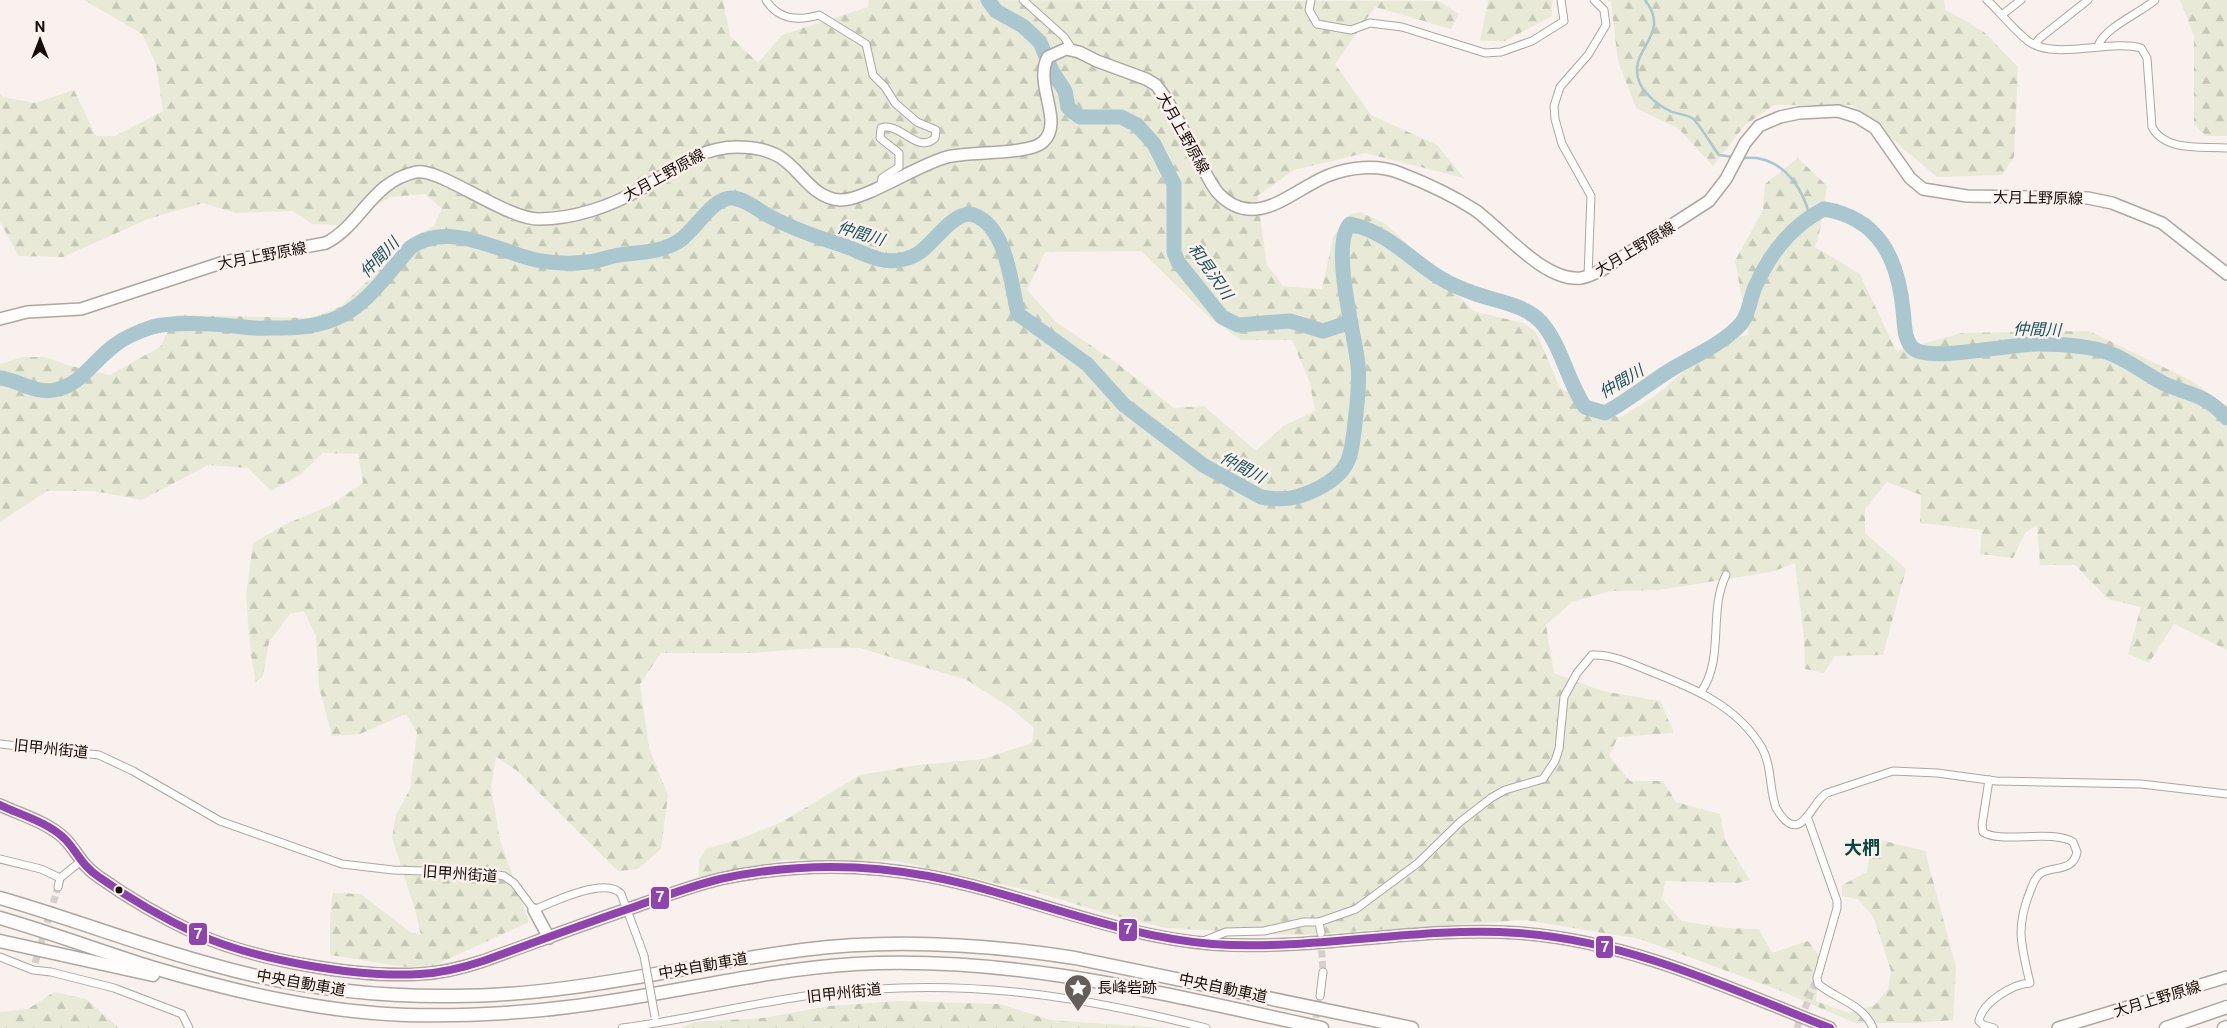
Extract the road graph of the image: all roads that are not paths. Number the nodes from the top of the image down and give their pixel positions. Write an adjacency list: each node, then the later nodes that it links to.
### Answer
1 (766, 0): 15 (street)
2 (1023, 0): 13 (street)
3 (1311, 0): 4 (street)
4 (1561, 0)
5 (1594, 0): 17 (street)
6 (1987, 0): 10 (street)
7 (2021, 0): 10 (street)
8 (2088, 0): 11 (street)
9 (2155, 0): 12 (street)
10 (2003, 14): 11 (street)
11 (2035, 44): 12 (street)
12 (2098, 46): 14 (street)
13 (1069, 49): 15 (main road, 大月上野原線); 17 (main road, 大月上野原線)
14 (2227, 148)
15 (881, 185): 18 (main road, 大月上野原線)
16 (2227, 274): 17 (main road, 大月上野原線)
17 (1588, 276)
18 (0, 319)
19 (1726, 575): 20 (street)
20 (1701, 692): 25 (street); 33 (street)
21 (0, 744): 31 (street, 旧甲州街道)
22 (1989, 780): 23 (street); 25 (street); 52 (street)
23 (2227, 794)
24 (0, 805): 27 (main road)
25 (1808, 819): 51 (street)
26 (0, 859): 28 (street)
27 (80, 862): 28 (street); 35 (main road)
28 (60, 878): 29 (street)
29 (58, 888)
30 (0, 898): 49 (highway, 中央自動車道)
31 (534, 910): 35 (main road); 44 (street, bridge)
32 (0, 918): 41 (highway, 中央自動車道)
33 (1319, 922): 34 (street); 37 (street)
34 (1321, 933)
35 (549, 938): 37 (main road)
36 (0, 942): 41 (highway)
37 (1200, 942): 50 (main road)
38 (0, 957): 45 (street)
39 (1323, 972): 42 (street)
40 (2227, 977): 53 (main road, 大月上野原線)
41 (256, 995): 48 (highway, 中央自動車道)
42 (1320, 996)
43 (2227, 1007): 54 (highway)
44 (656, 1021): 46 (street, 旧甲州街道); 47 (street, 旧甲州街道)
45 (189, 1028)
46 (622, 1028)
47 (1206, 1028)
48 (1322, 1028)
49 (1412, 1028)
50 (1830, 1028)
51 (1873, 1028)
52 (1994, 1028)
53 (2058, 1028)
54 (2166, 1028)

